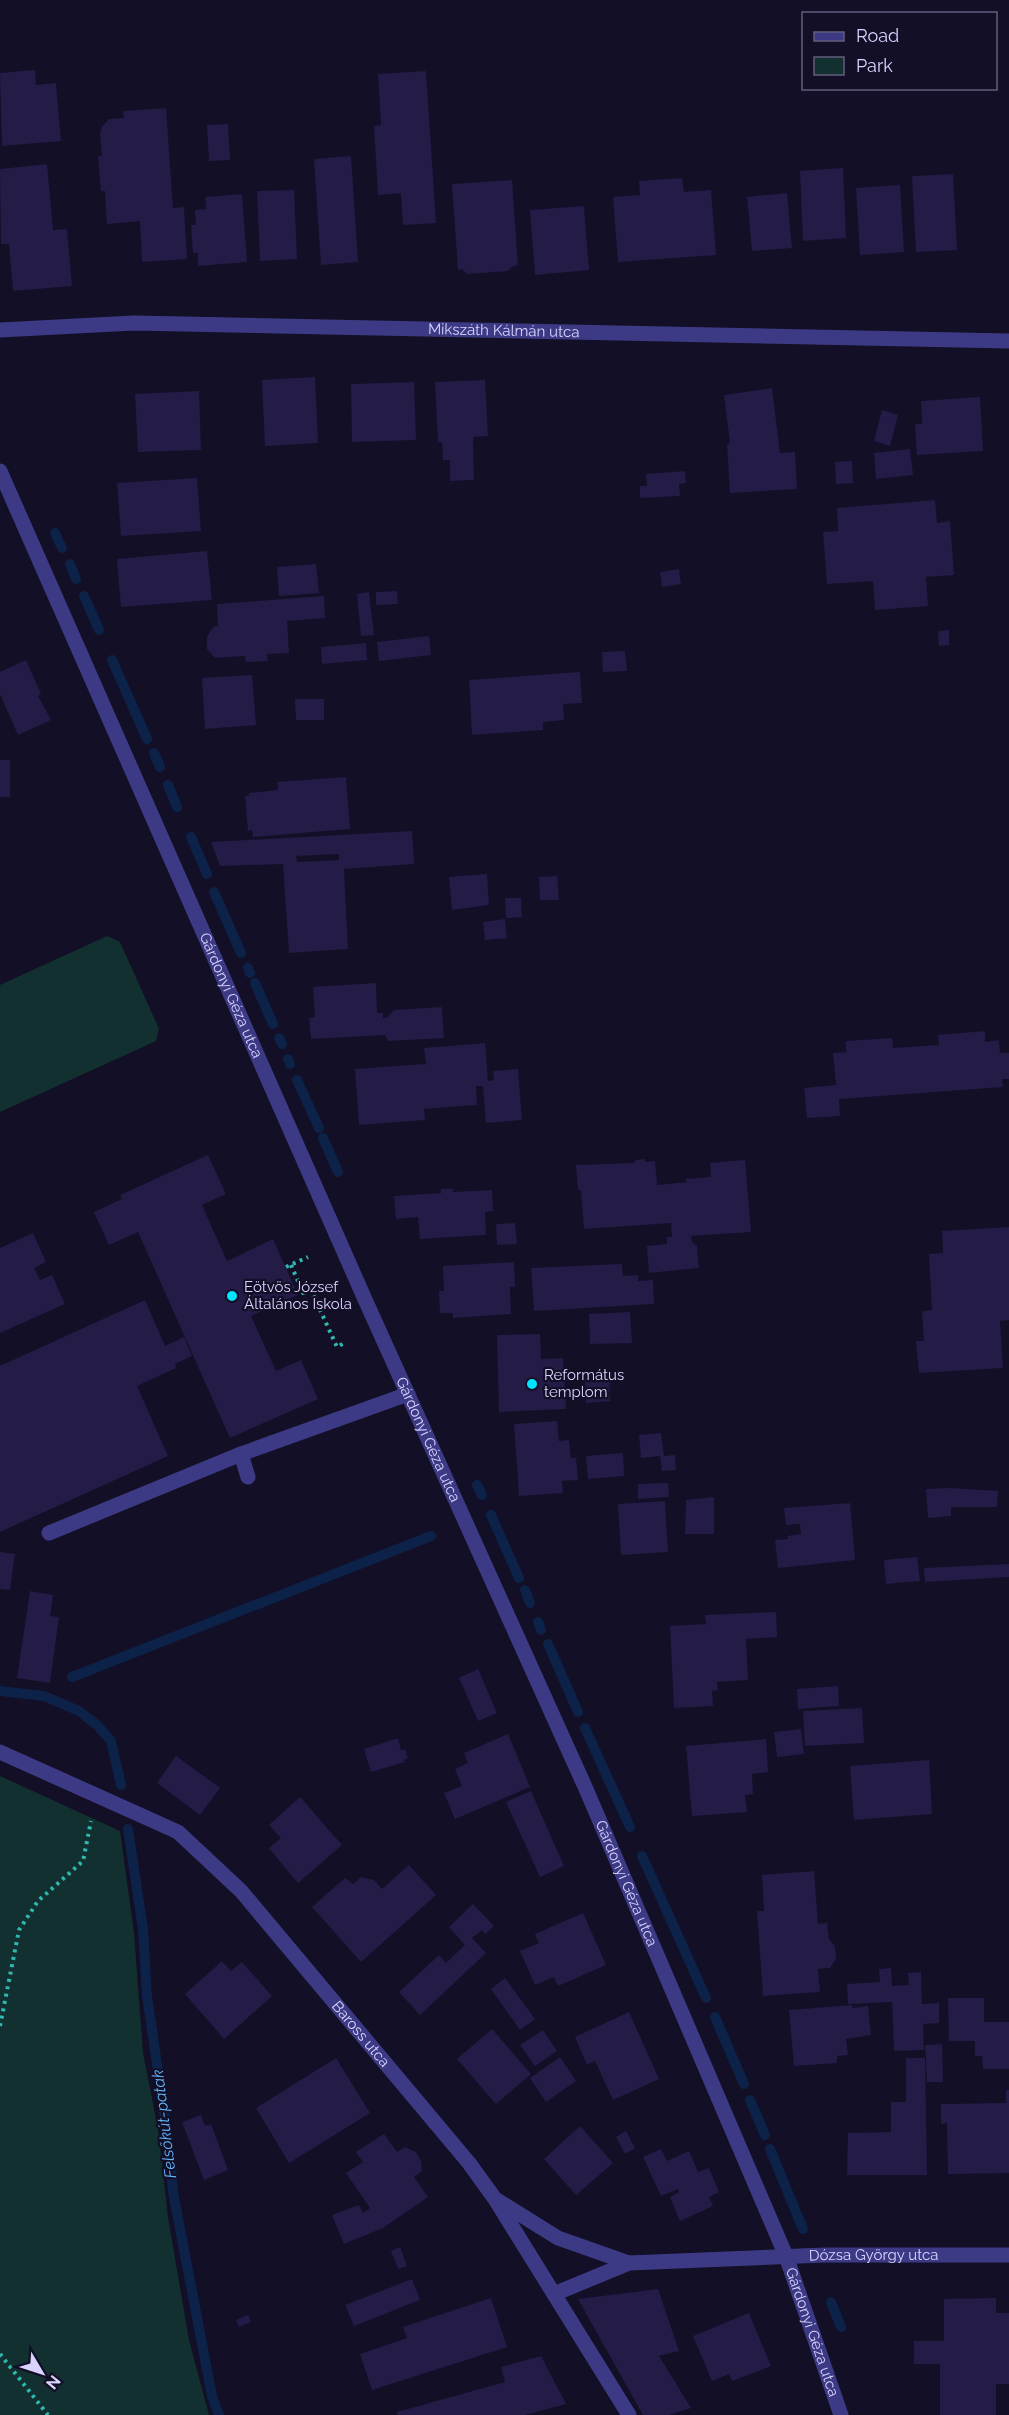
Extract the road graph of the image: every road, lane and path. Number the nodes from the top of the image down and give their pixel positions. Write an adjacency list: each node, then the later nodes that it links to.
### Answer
1 (0, 330): 2 (street, Mikszáth Kálmán utca)
2 (1009, 341)
3 (0, 471): 6 (street, Gárdonyi Géza utca)
4 (308, 1257): 5 (path)
5 (346, 1342)
6 (408, 1394): 7 (street); 15 (street, Gárdonyi Géza utca)
7 (241, 1454): 8 (street); 9 (street)
8 (248, 1477)
9 (49, 1533)
10 (0, 1752): 11 (street, Baross utca)
11 (93, 1793): 12 (path); 13 (street, Baross utca)
12 (0, 2026)
13 (495, 2199): 16 (street, Dózsa György utca); 17 (street, Baross utca)
14 (1009, 2255): 15 (street, Dózsa György utca)
15 (786, 2256): 16 (street, Dózsa György utca); 21 (street, Gárdonyi Géza utca)
16 (629, 2263): 17 (street, Dózsa György utca)
17 (554, 2294): 20 (street, Baross utca)
18 (0, 2354): 19 (path)
19 (48, 2415)
20 (629, 2415)
21 (841, 2415)

